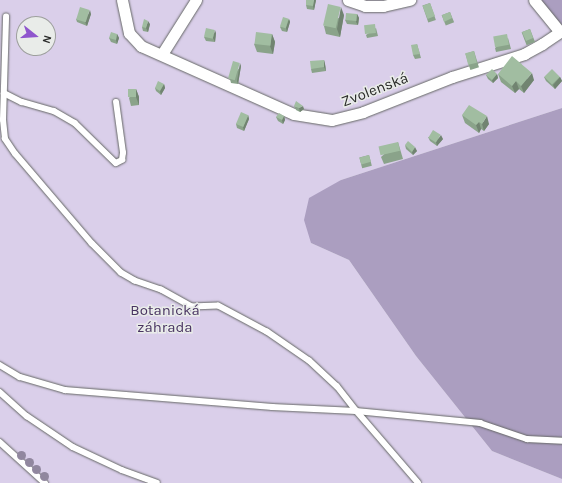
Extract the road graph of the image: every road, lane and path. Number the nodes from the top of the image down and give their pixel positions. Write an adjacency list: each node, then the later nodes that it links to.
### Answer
1 (122, 0): 7 (street, Zvolenská)
2 (196, 0): 7 (street)
3 (348, 0): 4 (street)
4 (410, 0)
5 (534, 0): 7 (street, Zvolenská)
6 (6, 17): 8 (lane)
7 (162, 54)
8 (4, 93): 9 (lane); 12 (lane)
9 (116, 102)
10 (0, 365): 12 (lane)
11 (0, 392): 16 (lane)
12 (358, 411): 13 (lane); 17 (lane)
13 (562, 441)
14 (0, 442): 15 (lane)
15 (44, 483)
16 (157, 483)
17 (418, 483)

